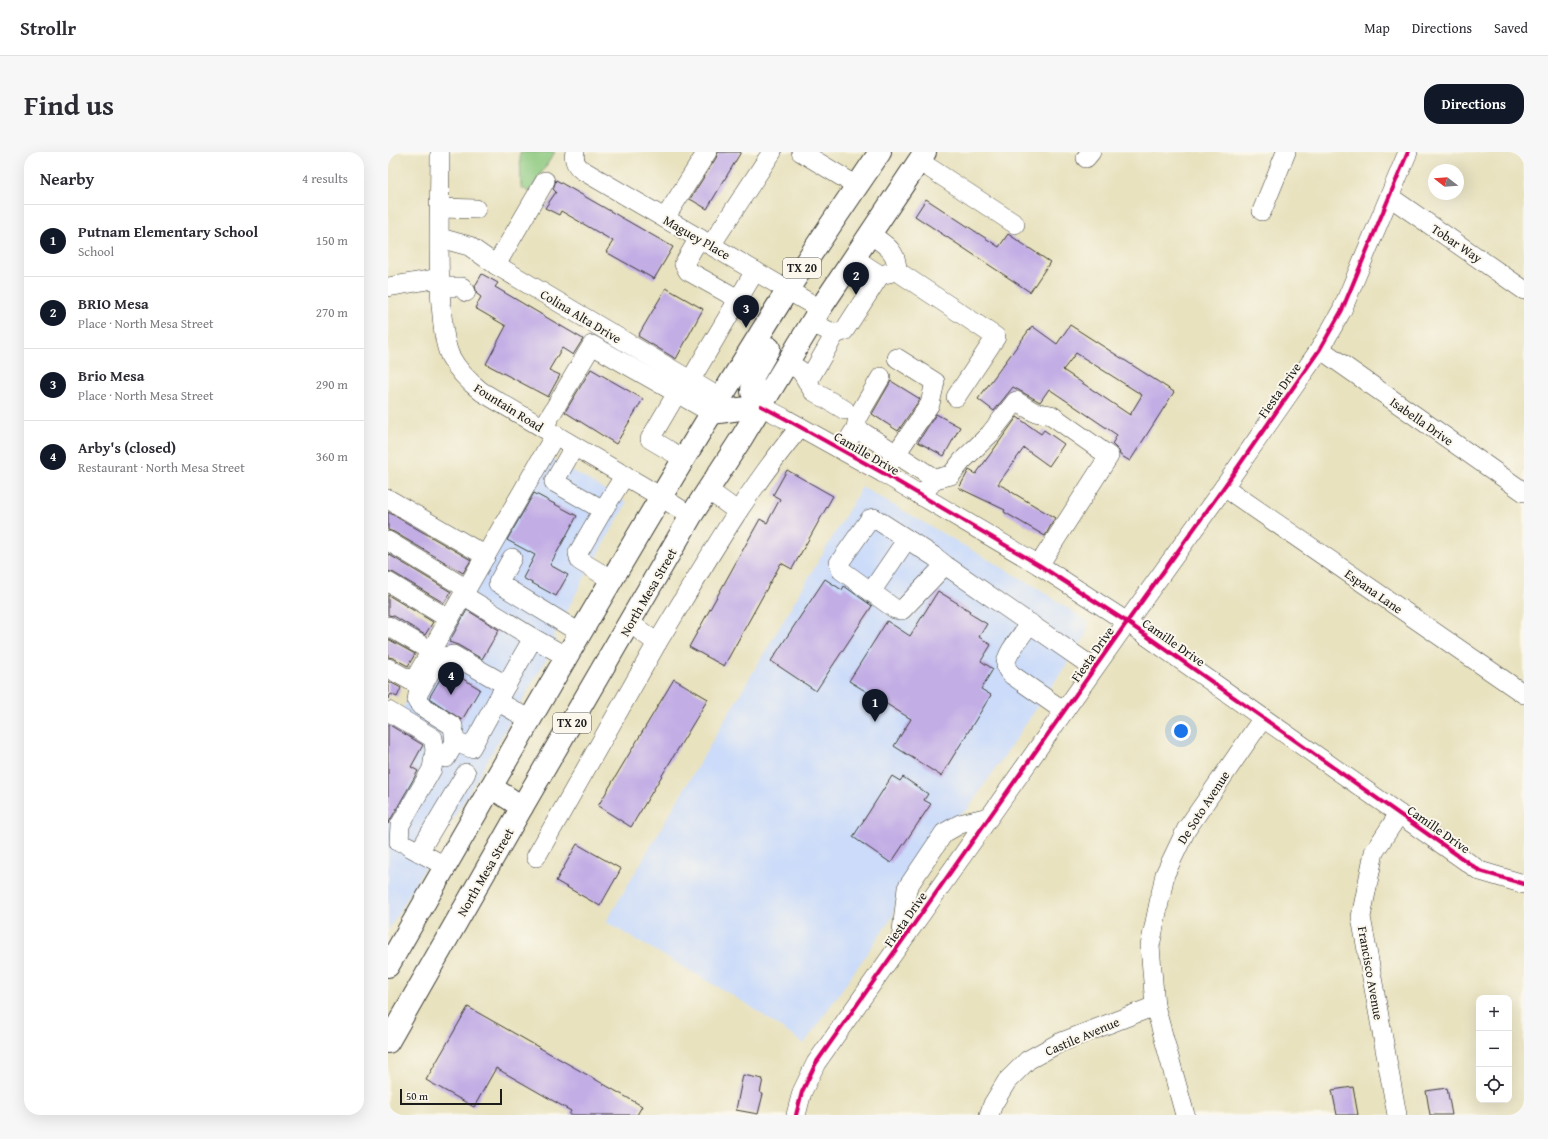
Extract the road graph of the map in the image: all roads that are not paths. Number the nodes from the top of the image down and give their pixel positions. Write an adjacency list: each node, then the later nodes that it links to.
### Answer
1 (440, 152): 13 (street, Fountain Road)
2 (707, 152): 16 (street)
3 (772, 152): 20 (street)
4 (880, 152): 11 (main road, TX 20)
5 (1286, 152): 15 (street)
6 (1408, 152): 12 (street, Fiesta Drive)
7 (813, 155): 11 (street)
8 (922, 156): 17 (street); 18 (main road, North Mesa Street / TX 20)
9 (575, 158): 16 (street, Maguey Place)
10 (545, 181): 22 (street)
11 (857, 186): 29 (main road, TX 20)
12 (1390, 197): 27 (street, Tobar Way); 33 (street, Fiesta Drive)
13 (440, 208): 14 (street); 19 (street, Fountain Road)
14 (476, 209)
15 (1262, 210)
16 (665, 218): 20 (street, Maguey Place)
17 (1015, 224)
18 (870, 234): 21 (main road, North Mesa Street / TX 20); 24 (street)
19 (440, 238): 22 (street, Colina Alta Drive); 25 (street, Fountain Road)
20 (705, 242): 23 (street, Maguey Place); 30 (street)
21 (854, 258): 24 (street); 31 (main road, North Mesa Street / TX 20)
22 (496, 265): 38 (street, Colina Alta Drive)
23 (755, 271): 29 (street, Maguey Place); 30 (street)
24 (888, 273): 32 (street); 39 (street)
25 (440, 282): 26 (street); 28 (street); 45 (street, Fountain Road)
26 (388, 287)
27 (1524, 290)
28 (466, 292)
29 (784, 297): 31 (street, Maguey Place); 40 (main road, TX 20); 41 (main road)
30 (738, 299): 38 (street)
31 (816, 316): 32 (street, Maguey Place); 35 (main road, North Mesa Street / TX 20)
32 (835, 334): 37 (street)
33 (1320, 350): 53 (street, Fiesta Drive); 55 (street, Isabella Drive)
34 (897, 358): 48 (street)
35 (787, 362): 37 (street); 41 (main road, North Mesa Street / TX 20)
36 (881, 377): 44 (street)
37 (808, 381): 42 (street)
38 (684, 387): 40 (street, Colina Alta Drive); 45 (street); 49 (street)
39 (956, 397)
40 (716, 406): 41 (main road); 49 (main road, TX 20)
41 (760, 406): 43 (street, Camille Drive); 54 (main road, North Mesa Street / TX 20)
42 (845, 410)
43 (800, 427): 47 (street, Camille Drive); 60 (street)
44 (856, 428): 47 (street); 48 (street)
45 (549, 432): 46 (street, Fountain Road); 64 (street)
46 (574, 447): 51 (street, Fountain Road); 59 (street)
47 (842, 450): 50 (street, Camille Drive)
48 (896, 453): 50 (street); 52 (street)
49 (684, 459): 57 (main road, TX 20)
50 (882, 473): 56 (street, Camille Drive)
51 (624, 475): 57 (street, Fountain Road); 59 (street)
52 (935, 479): 56 (street); 66 (street)
53 (1224, 487): 73 (street, Fiesta Drive); 85 (street, Espana Lane)
54 (708, 490): 60 (street); 61 (main road, North Mesa Street / TX 20)
55 (1524, 492)
56 (921, 496): 66 (street, Camille Drive)
57 (661, 497): 61 (street, Fountain Road); 68 (main road, TX 20)
58 (388, 499): 64 (street)
59 (603, 510): 68 (street)
60 (737, 510): 79 (street)
61 (692, 516): 74 (main road, North Mesa Street / TX 20)
62 (907, 539): 67 (street); 71 (street); 71 (street)
63 (388, 541): 70 (street)
64 (486, 556): 70 (street)
65 (512, 558): 77 (street)
66 (1039, 565): 73 (street, Camille Drive)
67 (945, 566): 71 (street); 75 (street)
68 (612, 580): 77 (main road, TX 20)
69 (388, 582): 72 (street)
70 (465, 592): 72 (street); 78 (street)
71 (871, 592)
72 (449, 619): 80 (street)
73 (1127, 622): 83 (street, Fiesta Drive); 88 (street, Camille Drive)
74 (630, 623): 79 (street); 93 (main road, North Mesa Street / TX 20)
75 (1030, 623): 83 (street); 87 (street)
76 (388, 626): 80 (street)
77 (580, 634): 81 (main road, TX 20)
78 (533, 638): 81 (street); 84 (street)
79 (657, 643): 98 (street)
80 (431, 651): 82 (street)
81 (566, 657): 89 (main road, TX 20)
82 (388, 668)
83 (1094, 668): 87 (street, Fiesta Drive)
84 (502, 693): 89 (street); 90 (street); 90 (street)
85 (1524, 694)
86 (388, 711): 90 (street)
87 (1064, 711): 95 (street, Fiesta Drive)
88 (1263, 718): 94 (street, Camille Drive); 103 (street, De Soto Avenue)
89 (530, 720): 92 (main road, TX 20)
90 (445, 750): 91 (street); 96 (street)
91 (466, 773): 92 (street); 97 (street)
92 (491, 787): 93 (main road); 99 (main road, TX 20)
93 (522, 807): 104 (main road, North Mesa Street / TX 20)
94 (1399, 814): 100 (street, Camille Drive); 108 (street, Francisco Avenue)
95 (989, 817): 101 (street, Fiesta Drive); 101 (street)
96 (394, 845): 97 (street)
97 (419, 852): 99 (street)
98 (536, 857)
99 (445, 866): 102 (main road, TX 20)
100 (1524, 884)
101 (901, 942): 105 (street, Fiesta Drive)
102 (388, 966)
103 (1155, 1006): 106 (street, Castile Avenue); 107 (street, De Soto Avenue)
104 (388, 1042)
105 (796, 1115)
106 (989, 1115)
107 (1185, 1115)
108 (1396, 1115)

